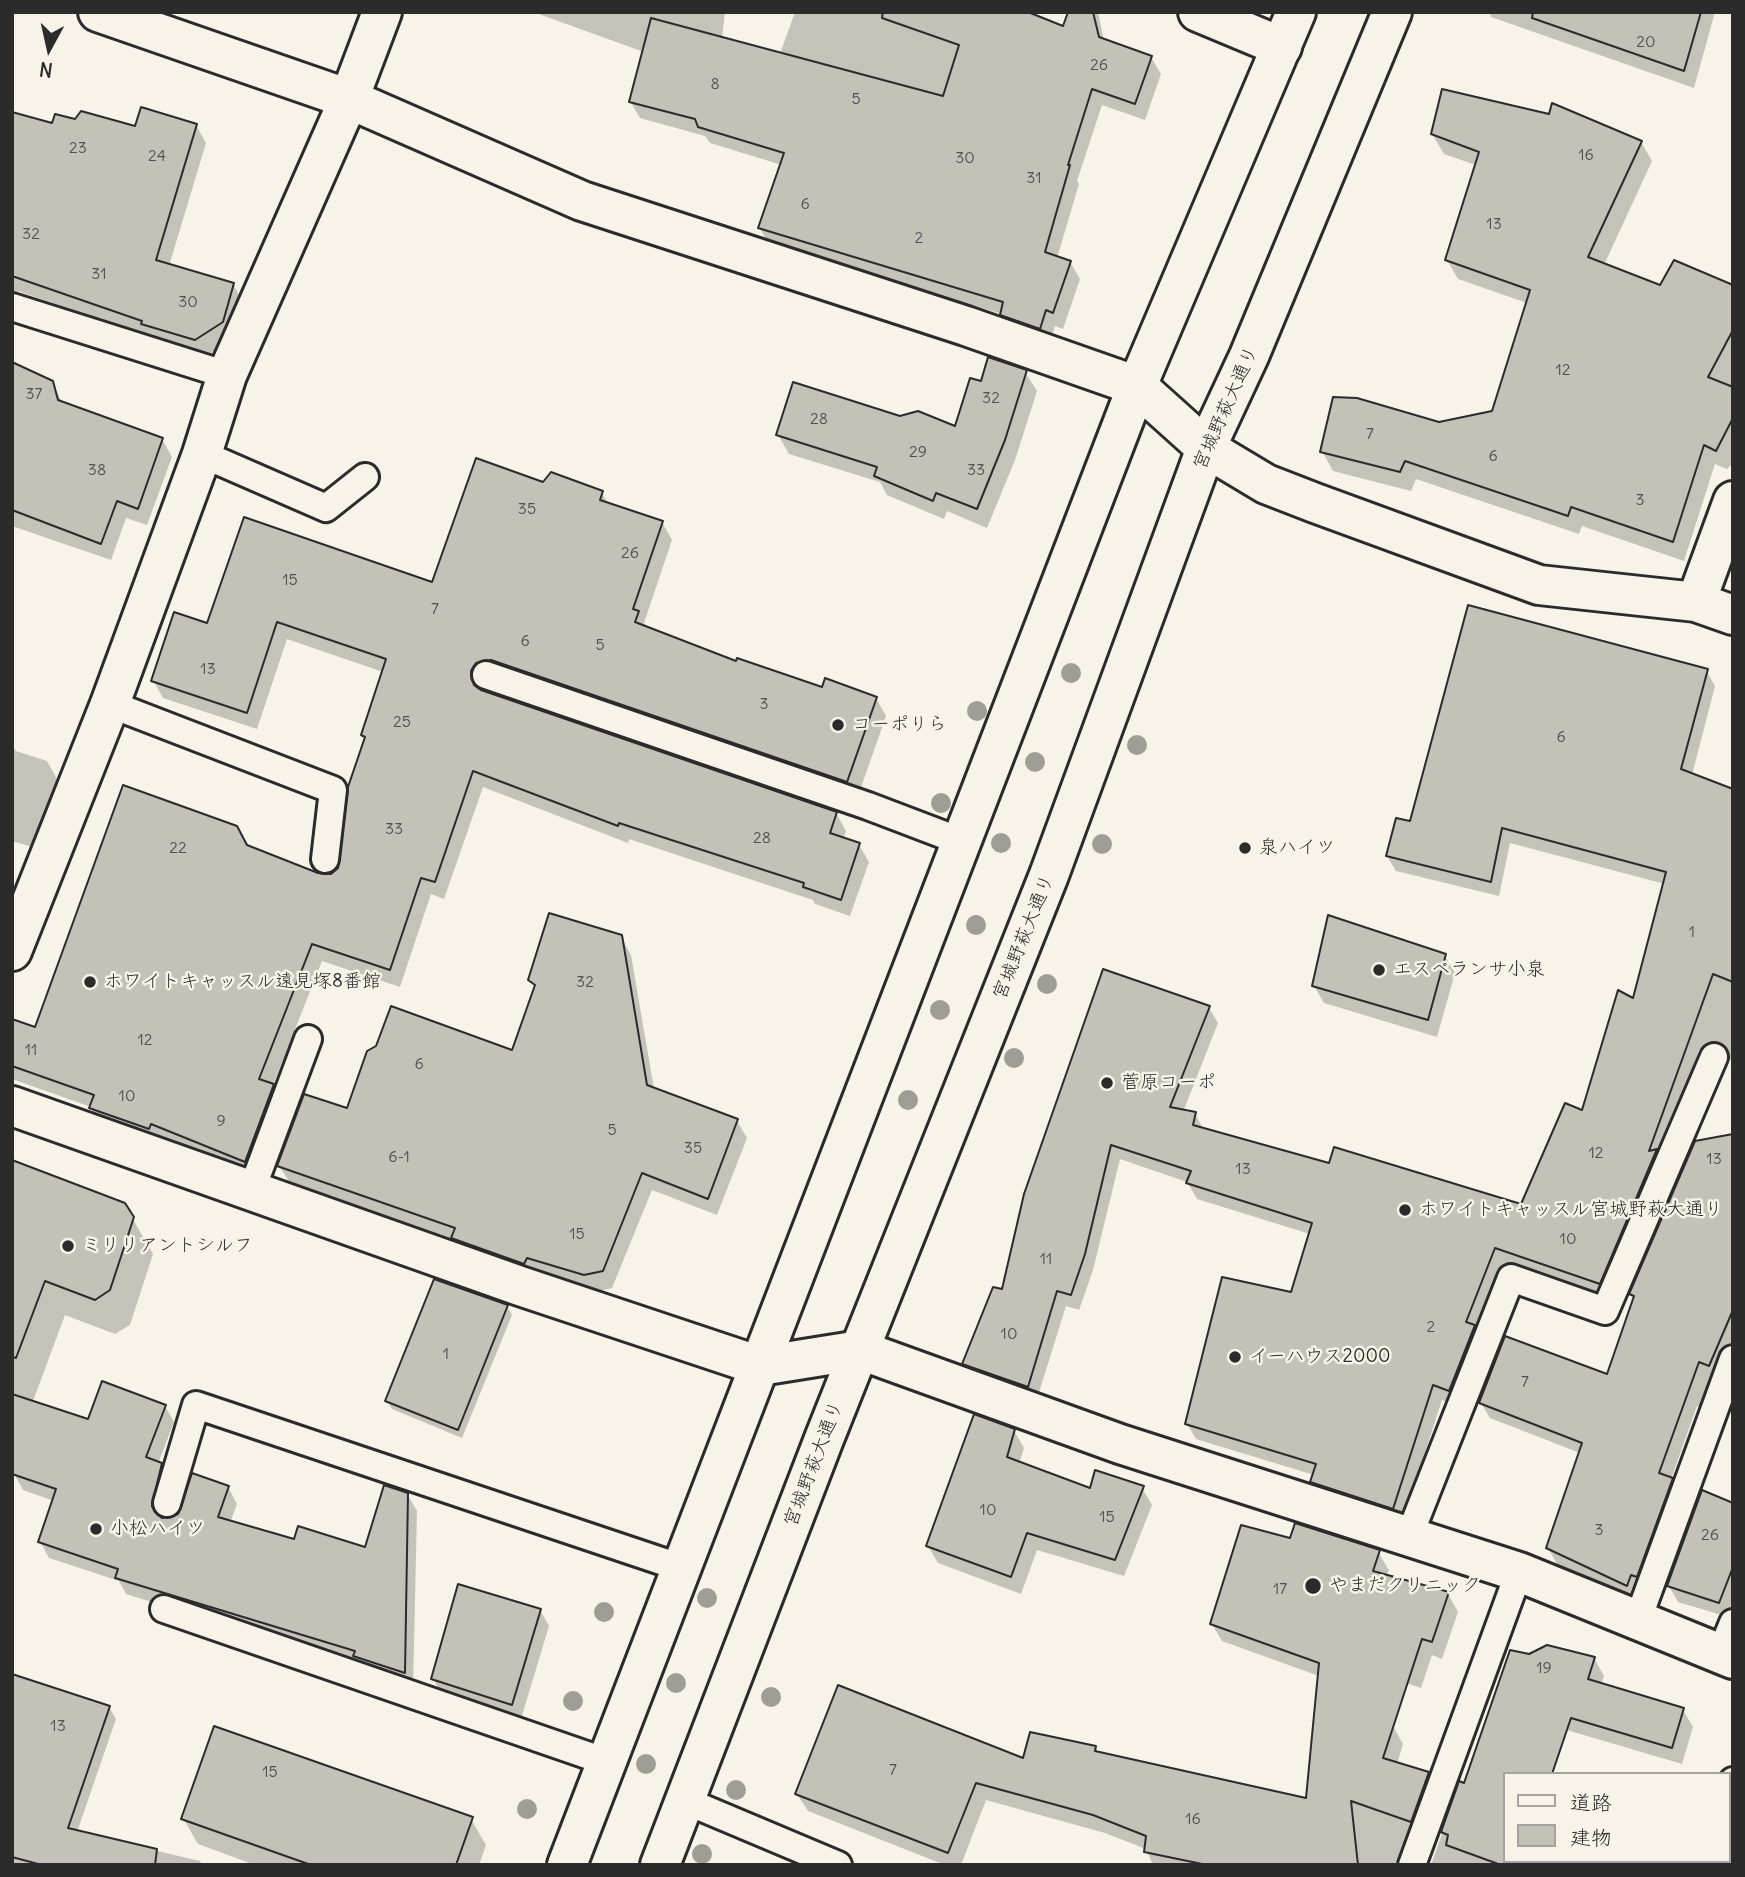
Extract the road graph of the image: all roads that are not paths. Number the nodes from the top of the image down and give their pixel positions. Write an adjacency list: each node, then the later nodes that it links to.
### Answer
1 (98, 12): 7 (street)
2 (382, 12): 7 (street)
3 (1198, 12): 6 (street)
4 (1296, 12): 6 (street)
5 (1392, 12): 11 (street, 宮城野萩大通り)
6 (1282, 47): 10 (street)
7 (349, 99): 9 (street); 10 (street)
8 (12, 307): 9 (lane)
9 (227, 375): 12 (street)
10 (1137, 386): 11 (street); 19 (street)
11 (1206, 448): 15 (street); 26 (street, 宮城野萩大通り)
12 (202, 454): 13 (lane); 18 (street)
13 (365, 477)
14 (1733, 501): 15 (street)
15 (1696, 602): 16 (street)
16 (1733, 615)
17 (486, 676): 19 (lane)
18 (110, 704): 20 (lane); 21 (street)
19 (960, 841): 28 (street)
20 (326, 859)
21 (12, 951)
22 (308, 1039): 25 (lane)
23 (1714, 1057): 30 (lane)
24 (12, 1106): 25 (street)
25 (252, 1189): 28 (street)
26 (860, 1350): 28 (street); 30 (street); 37 (street, 宮城野萩大通り)
27 (1733, 1359): 34 (lane)
28 (760, 1366): 31 (street)
29 (167, 1503): 31 (lane)
30 (1408, 1539): 32 (street)
31 (682, 1568): 36 (street)
32 (1519, 1572): 34 (street); 41 (lane)
33 (164, 1609): 36 (lane)
34 (1637, 1622): 35 (street)
35 (1729, 1645)
36 (607, 1762): 38 (street)
37 (686, 1801): 39 (street, 宮城野萩大通り); 40 (lane)
38 (567, 1865)
39 (660, 1865)
40 (838, 1865)
41 (1412, 1865)

